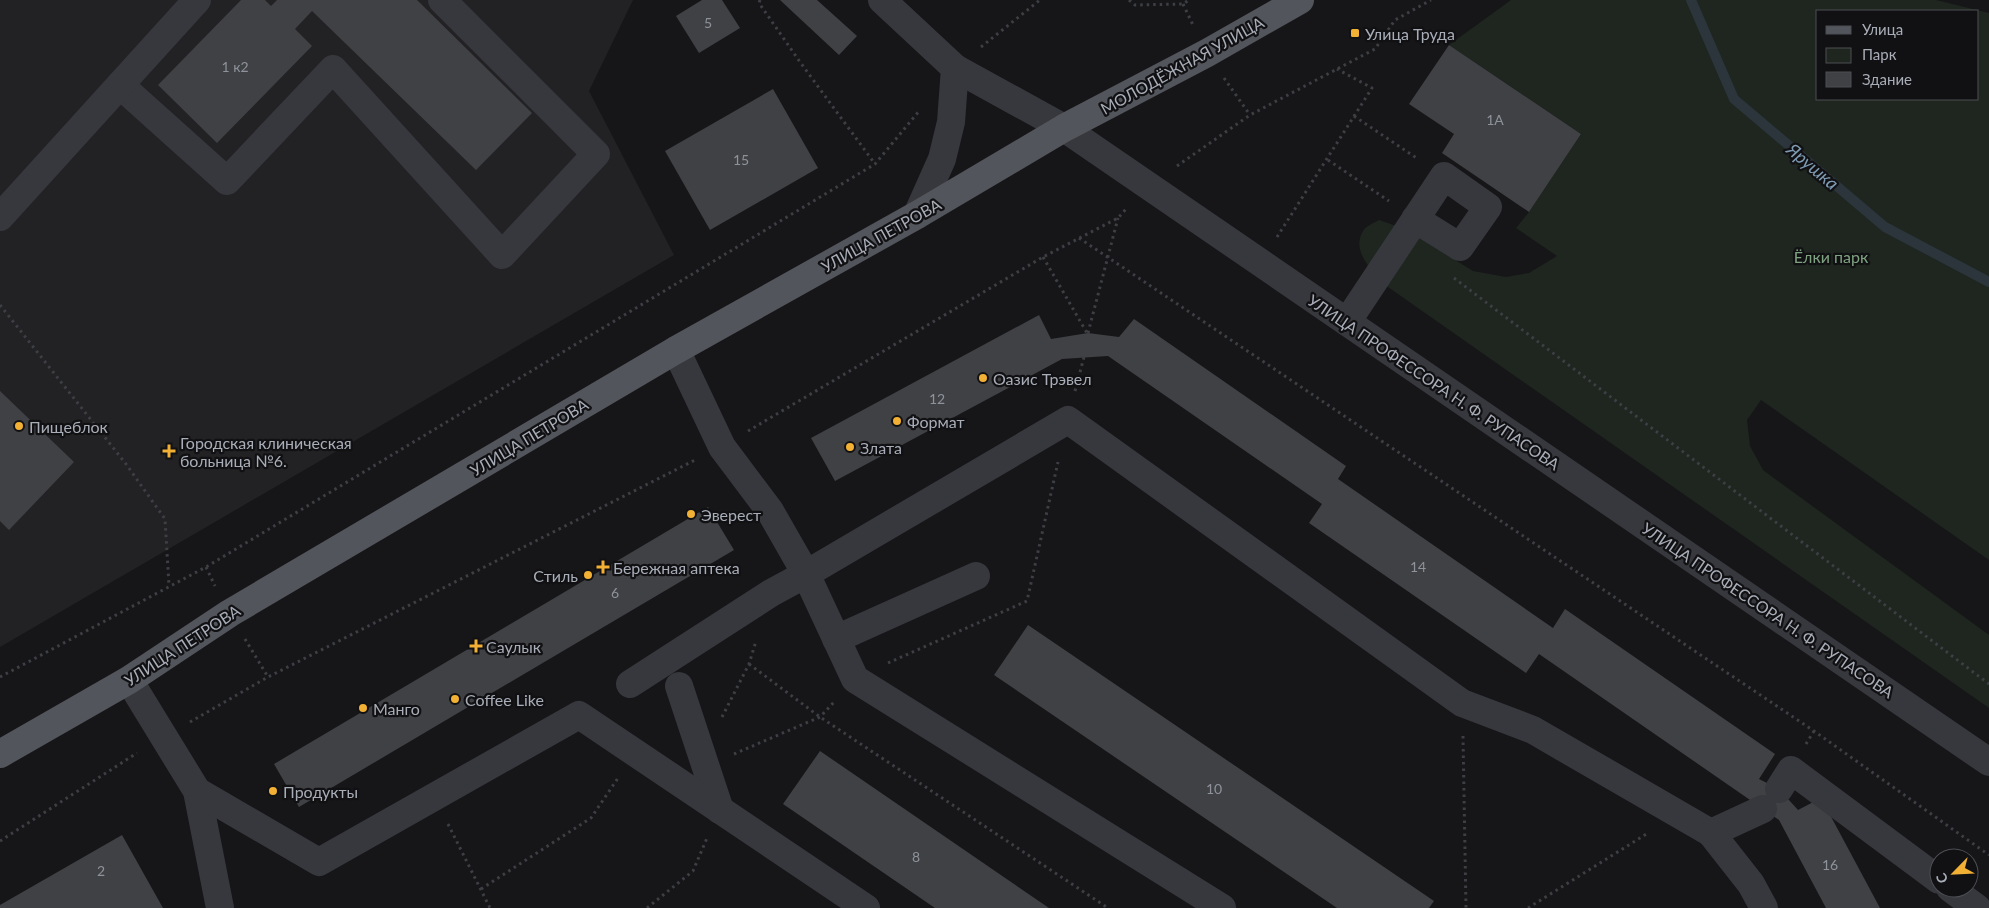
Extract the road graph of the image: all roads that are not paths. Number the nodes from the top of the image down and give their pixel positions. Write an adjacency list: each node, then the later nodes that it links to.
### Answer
1 (197, 0): 6 (street)
2 (442, 0): 6 (street)
3 (882, 0): 5 (street, УЛИЦА ПРОФЕССОРА Н. Ф. РУПАСОВА)
4 (1300, 0): 7 (main road, МОЛОДЁЖНАЯ УЛИЦА)
5 (955, 68): 7 (street, УЛИЦА ПРОФЕССОРА Н. Ф. РУПАСОВА); 8 (street)
6 (120, 85): 9 (street)
7 (1064, 128): 8 (main road, УЛИЦА ПЕТРОВА); 11 (street, УЛИЦА ПРОФЕССОРА Н. Ф. РУПАСОВА)
8 (917, 215): 12 (main road, УЛИЦА ПЕТРОВА)
9 (0, 217)
10 (1415, 218): 10 (street); 11 (street)
11 (1346, 322): 20 (street, УЛИЦА ПРОФЕССОРА Н. Ф. РУПАСОВА)
12 (676, 350): 13 (street); 16 (main road, УЛИЦА ПЕТРОВА)
13 (806, 574): 15 (street); 17 (street); 23 (street)
14 (976, 576): 15 (street)
15 (836, 639): 28 (street)
16 (129, 680): 19 (main road, УЛИЦА ПЕТРОВА); 21 (street)
17 (630, 684)
18 (679, 686): 22 (street)
19 (0, 754)
20 (1989, 762)
21 (197, 791): 22 (street); 26 (street)
22 (720, 810): 27 (street)
23 (1711, 833): 24 (street); 29 (street)
24 (1929, 873)
25 (1964, 898): 30 (street)
26 (220, 908)
27 (866, 908)
28 (1222, 908)
29 (1764, 908)
30 (1978, 908)

